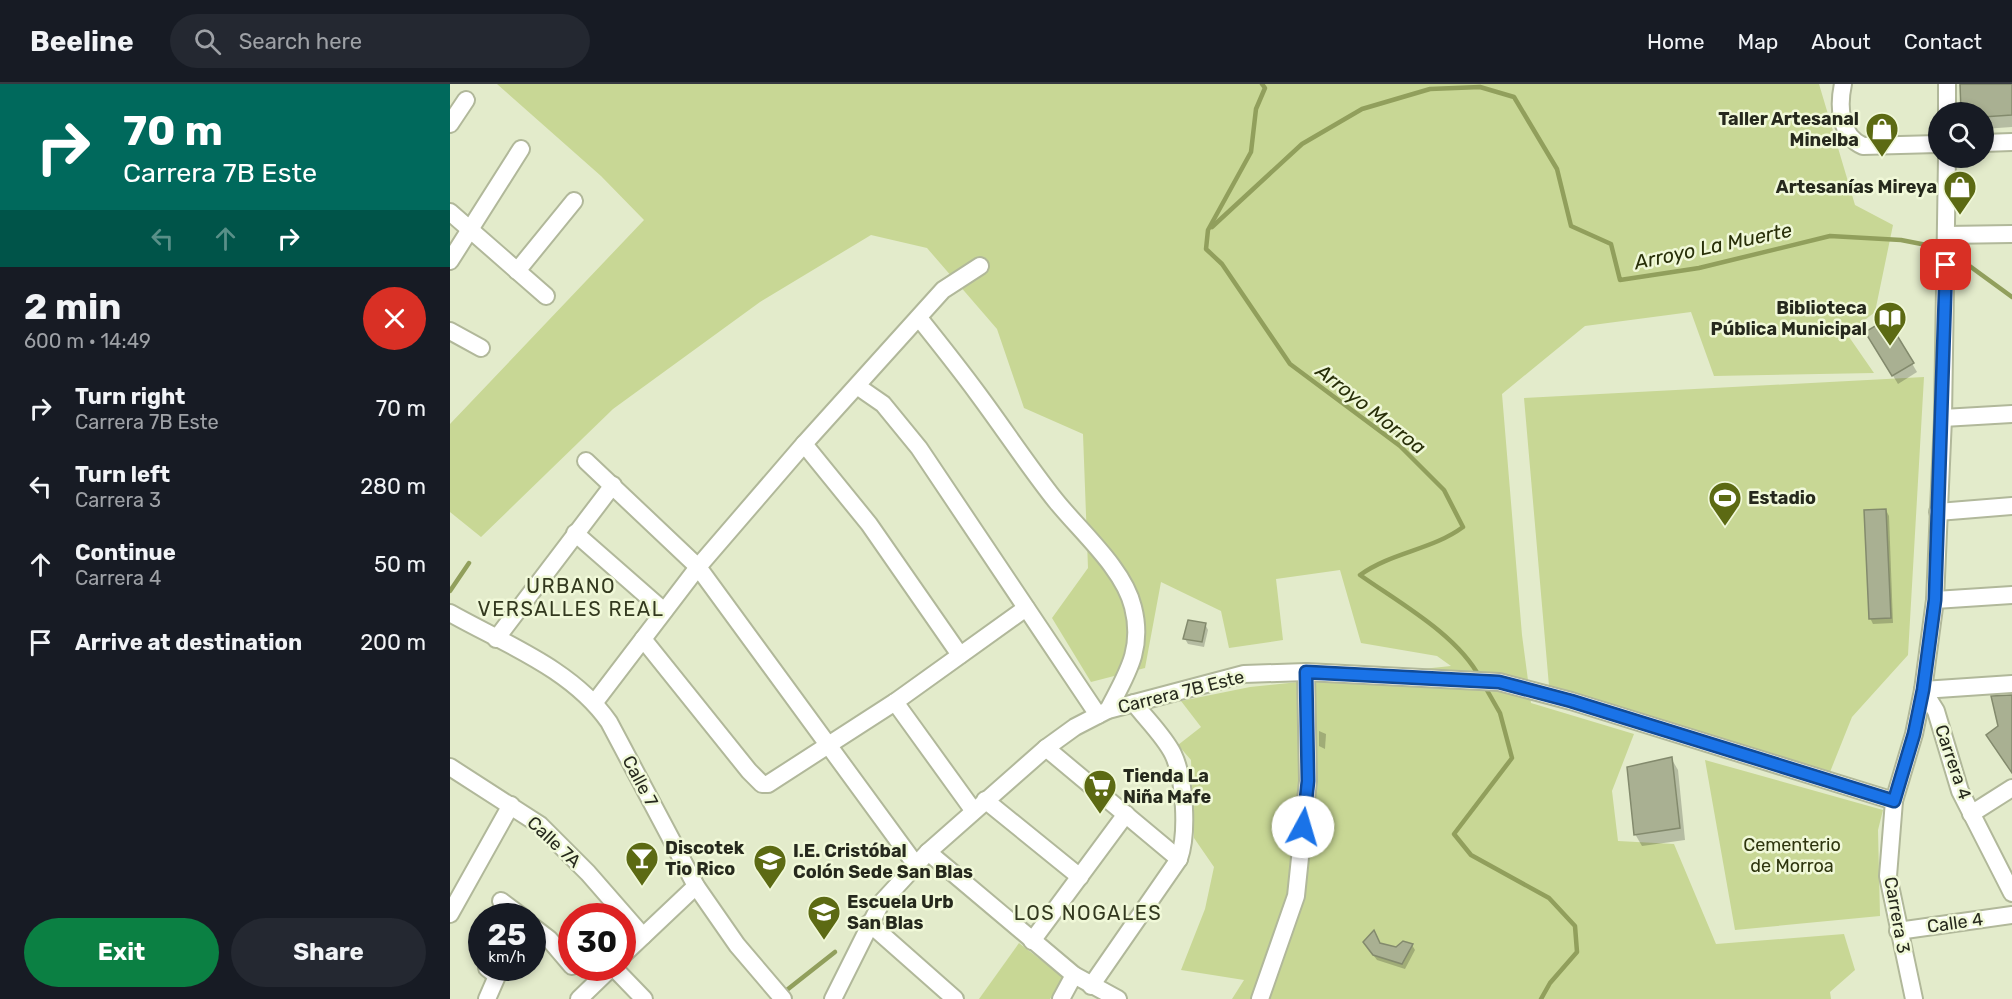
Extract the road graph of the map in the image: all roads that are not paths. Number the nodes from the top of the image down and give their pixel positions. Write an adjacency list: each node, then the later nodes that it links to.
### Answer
1 (1843, 84): 8 (street)
2 (1947, 84): 4 (street)
3 (466, 100): 5 (street)
4 (1947, 102)
5 (450, 124)
6 (2012, 142): 7 (street)
7 (1994, 143)
8 (1928, 144)
9 (521, 149): 13 (street)
10 (1947, 168): 15 (street)
11 (574, 201): 18 (street)
12 (450, 212): 13 (street)
13 (470, 230): 16 (street); 18 (street)
14 (2012, 234): 15 (street)
15 (1946, 240): 25 (street)
16 (450, 261)
17 (980, 266): 20 (street)
18 (517, 271): 19 (street)
19 (546, 296)
20 (919, 318): 23 (street); 47 (street)
21 (450, 331): 22 (street)
22 (481, 348)
23 (857, 386): 26 (street); 35 (street)
24 (2012, 414): 25 (street)
25 (1942, 418): 30 (street)
26 (804, 444): 32 (street); 40 (street)
27 (586, 461): 28 (street)
28 (613, 485): 31 (street); 32 (street)
29 (2012, 506): 30 (street)
30 (1938, 512): 34 (street)
31 (575, 533): 36 (street); 38 (street)
32 (698, 567): 36 (street); 48 (street)
33 (2012, 595): 34 (street)
34 (1935, 600): 43 (street)
35 (1026, 608): 40 (street); 47 (street)
36 (664, 611): 39 (street)
37 (450, 613): 38 (street, Calle 7)
38 (496, 639): 44 (street, Calle 7)
39 (643, 639): 44 (street); 48 (street)
40 (960, 655): 45 (street)
41 (1306, 672): 46 (street, Carrera 7B Este); 52 (street, Carrera 7B Este); 87 (street)
42 (2012, 684): 43 (street)
43 (1923, 690): 52 (street, Carrera 3); 56 (street, Carrera 4)
44 (594, 702): 61 (street, Calle 7)
45 (895, 702): 48 (street); 54 (street)
46 (1134, 703): 47 (street, Carrera 7B Este); 58 (street)
47 (1103, 713): 49 (street, Carrera 7B Este)
48 (830, 745): 59 (street)
49 (1046, 748): 54 (street, Carrera 7B Este); 55 (street)
50 (452, 774): 53 (street, Calle 7A)
51 (2012, 788): 56 (street)
52 (1894, 801): 68 (street, Carrera 3)
53 (511, 805): 65 (street); 69 (street, Calle 7A)
54 (979, 805): 57 (street, Carrera 7B Este); 60 (street)
55 (1125, 814): 58 (street); 60 (street)
56 (1971, 814): 62 (street, Carrera 4)
57 (928, 852): 59 (street, Carrera 7B Este); 71 (street)
58 (1179, 859): 78 (street)
59 (916, 865): 67 (street, Carrera 7B Este)
60 (1080, 877): 71 (street)
61 (696, 886): 69 (street); 80 (street, Calle 7)
62 (2012, 893)
63 (501, 901): 64 (street)
64 (504, 903)
65 (450, 914)
66 (2012, 915): 68 (street, Calle 4)
67 (869, 923): 83 (street, Carrera 7B Este); 84 (street)
68 (1898, 931): 88 (street, Carrera 3)
69 (643, 936): 72 (street)
70 (546, 937): 73 (street)
71 (1032, 941): 74 (street)
72 (636, 943)
73 (558, 950)
74 (1074, 975): 78 (street); 85 (street)
75 (494, 981): 81 (street)
76 (598, 981): 79 (street)
77 (625, 981): 82 (street)
78 (1091, 986): 86 (street)
79 (585, 994)
80 (780, 995)
81 (487, 999)
82 (644, 999)
83 (833, 999)
84 (955, 999)
85 (1061, 999)
86 (1118, 999)
87 (1260, 999)
88 (1914, 999)

